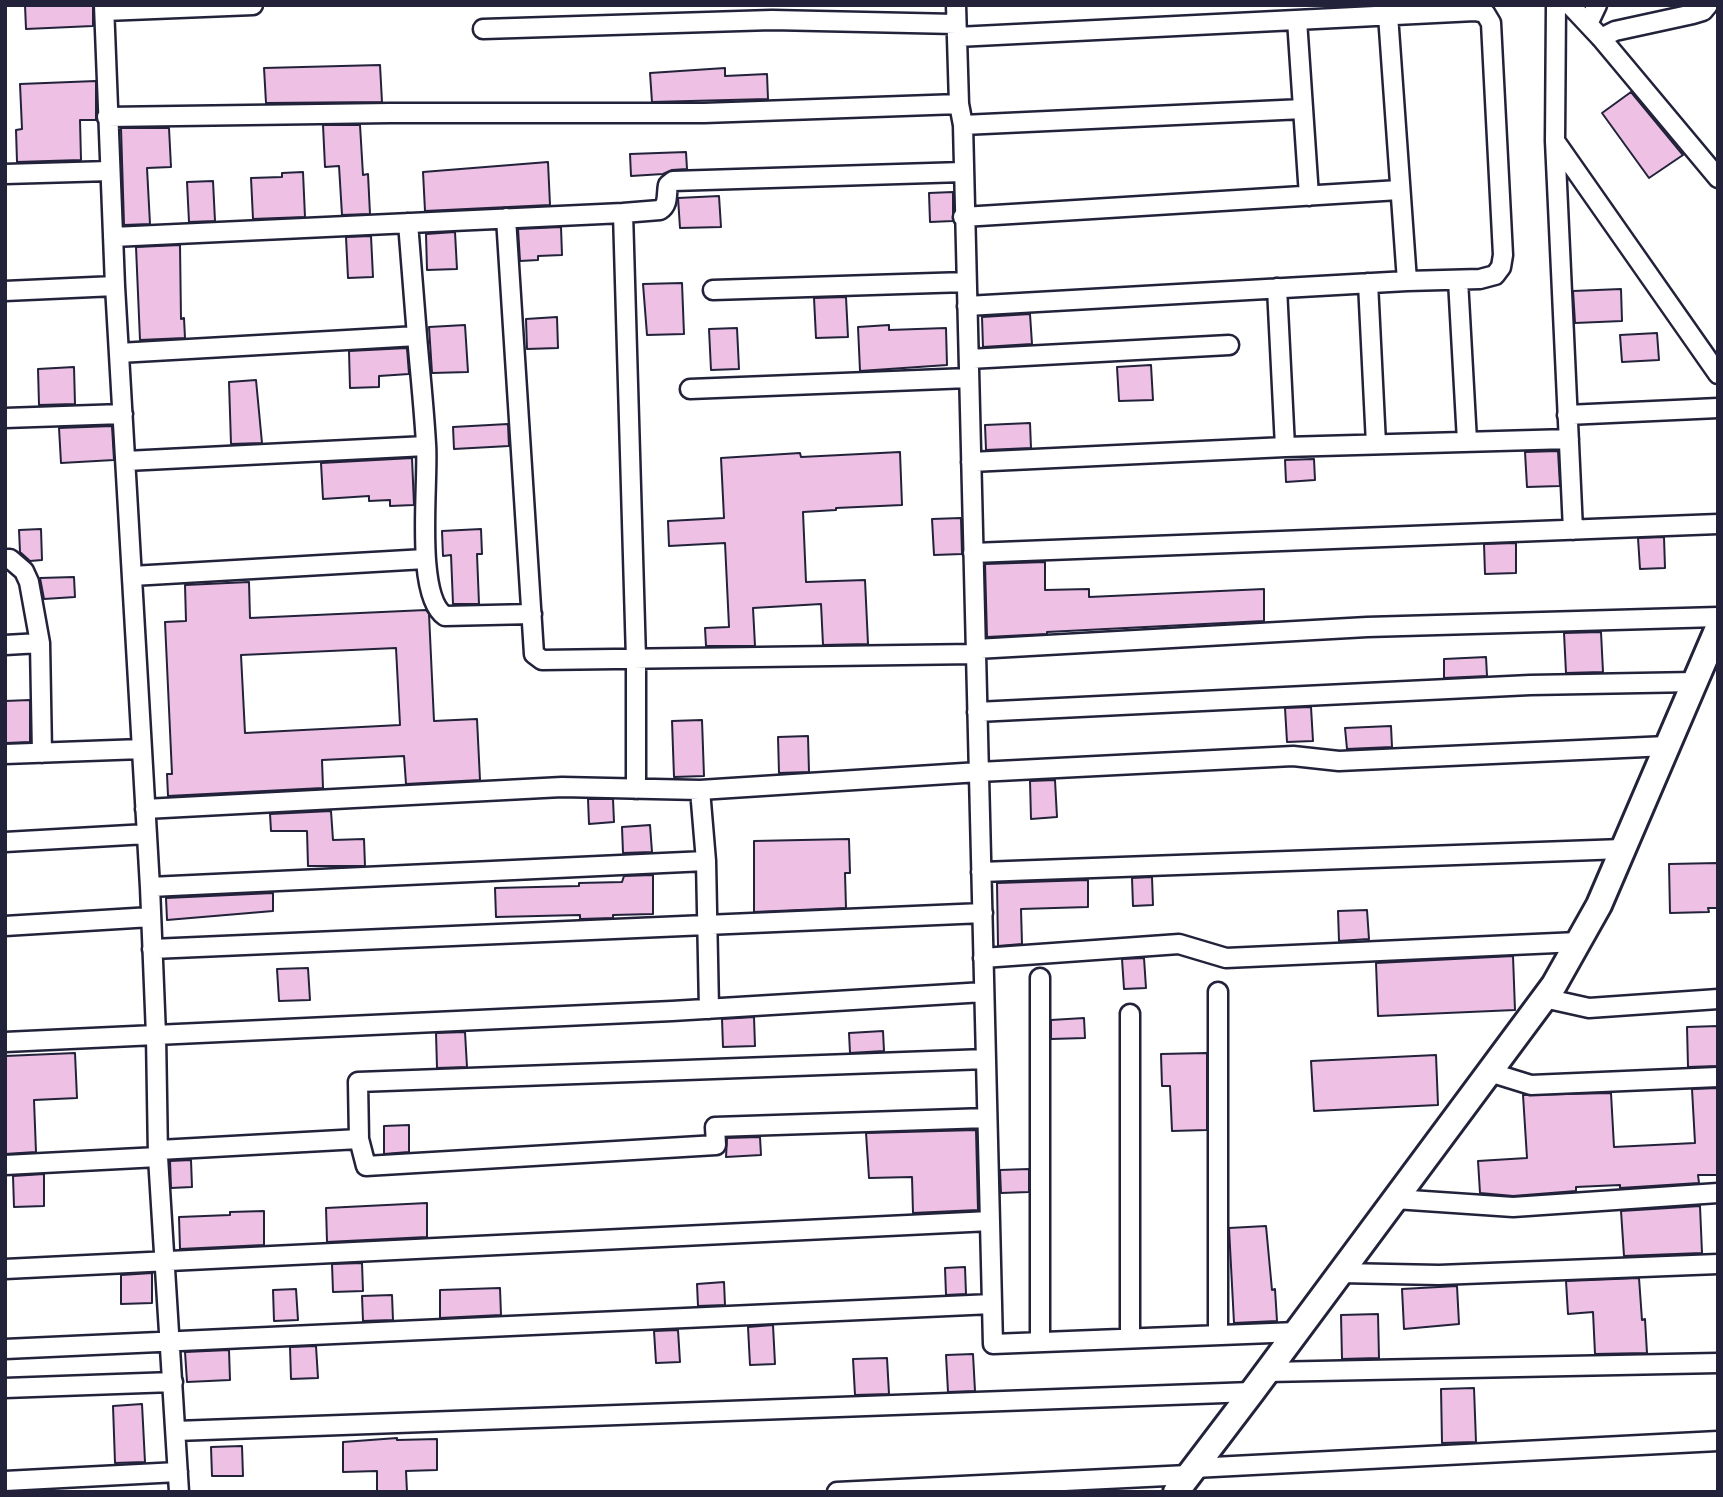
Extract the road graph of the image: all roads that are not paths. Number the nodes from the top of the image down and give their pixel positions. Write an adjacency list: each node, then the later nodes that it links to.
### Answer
1 (253, 5): 7 (street)
2 (956, 5): 13 (street)
3 (1556, 5): 19 (street)
4 (1570, 5): 11 (street)
5 (1597, 5): 11 (street)
6 (1708, 5): 14 (street)
7 (104, 8): 17 (street)
8 (1475, 8): 9 (street); 31 (street)
9 (1388, 15): 10 (street); 24 (street)
10 (1297, 20): 13 (street); 16 (street)
11 (1588, 24): 14 (street)
12 (483, 29): 13 (street)
13 (957, 31): 15 (street)
14 (1601, 38): 23 (street)
15 (959, 104): 17 (street); 18 (street)
16 (1303, 108): 18 (street); 25 (street)
17 (107, 117): 20 (street)
18 (963, 125): 21 (street)
19 (1555, 141): 44 (street); 49 (street)
20 (110, 171): 22 (street); 30 (street)
21 (963, 172): 26 (street); 28 (street)
22 (5, 174)
23 (1718, 178)
24 (1399, 190): 25 (street); 32 (street)
25 (1309, 196): 28 (street)
26 (623, 213): 27 (street); 70 (street)
27 (506, 218): 29 (street); 64 (street)
28 (963, 218): 33 (street)
29 (408, 223): 30 (street); 40 (street)
30 (113, 237): 35 (street)
31 (1458, 279): 32 (street); 52 (street)
32 (1407, 281): 34 (street)
33 (966, 282): 37 (street); 39 (street)
34 (1368, 283): 36 (street); 53 (street)
35 (115, 286): 38 (street); 42 (street)
36 (1277, 288): 39 (street); 55 (street)
37 (713, 289)
38 (5, 291)
39 (967, 306): 43 (street)
40 (417, 336): 42 (street); 54 (street)
41 (1229, 345): 43 (street)
42 (119, 353): 48 (street)
43 (969, 359): 45 (street)
44 (1718, 374)
45 (969, 378): 46 (street); 57 (street)
46 (690, 389)
47 (1718, 408): 49 (street)
48 (123, 414): 50 (street); 56 (street)
49 (1567, 415): 51 (street)
50 (5, 418)
51 (1569, 439): 52 (street); 59 (street)
52 (1467, 441): 53 (street)
53 (1376, 444): 55 (street)
54 (426, 446): 56 (street); 62 (street)
55 (1285, 447): 57 (street)
56 (125, 461): 63 (street)
57 (971, 462): 60 (street)
58 (1718, 524): 59 (street)
59 (1573, 530): 60 (street)
60 (973, 554): 69 (street)
61 (5, 559): 67 (street)
62 (425, 559): 63 (street); 64 (street)
63 (132, 576): 74 (street)
64 (532, 614): 70 (street)
65 (1718, 617): 69 (street)
66 (1718, 628): 71 (street)
67 (40, 643): 68 (street); 75 (street)
68 (5, 645)
69 (975, 651): 70 (street); 72 (street)
70 (636, 659): 78 (street)
71 (1695, 682): 72 (street); 73 (street)
72 (977, 712): 77 (street)
73 (1667, 746): 77 (street); 83 (street)
74 (142, 749): 75 (street); 80 (street)
75 (42, 753): 76 (street)
76 (5, 754)
77 (979, 772): 79 (street); 85 (street)
78 (636, 789): 79 (street); 80 (street)
79 (700, 790): 84 (street)
80 (145, 809): 81 (street)
81 (147, 834): 82 (street); 86 (street)
82 (5, 842)
83 (1623, 849): 85 (street); 91 (street)
84 (706, 861): 86 (street); 89 (street)
85 (981, 872): 87 (street)
86 (150, 887): 88 (street)
87 (983, 913): 89 (street); 93 (street)
88 (151, 917): 90 (street); 92 (street)
89 (707, 925): 92 (street); 99 (street)
90 (5, 926)
91 (1578, 942): 93 (street); 97 (street)
92 (152, 949): 101 (street)
93 (983, 958): 95 (street)
94 (1040, 978): 122 (street)
95 (984, 992): 99 (street); 103 (street)
96 (1218, 992): 119 (street)
97 (1544, 998): 98 (street); 104 (street)
98 (1718, 999)
99 (709, 1009): 101 (street)
100 (1130, 1014): 120 (street)
101 (156, 1035): 102 (street); 108 (street)
102 (5, 1042)
103 (986, 1059): 106 (street); 107 (street)
104 (1489, 1072): 105 (street); 111 (street)
105 (1718, 1077)
106 (987, 1118): 107 (street); 112 (street)
107 (359, 1139): 108 (street)
108 (158, 1153): 109 (street); 113 (street)
109 (5, 1165)
110 (1718, 1193): 111 (street)
111 (1395, 1199): 116 (street)
112 (990, 1221): 113 (street); 117 (street)
113 (163, 1262): 115 (street); 121 (street)
114 (1718, 1264): 116 (street)
115 (5, 1269)
116 (1340, 1273): 118 (street)
117 (992, 1304): 121 (street); 122 (street)
118 (1297, 1332): 119 (street); 125 (street)
119 (1218, 1335): 120 (street)
120 (1130, 1338): 122 (street)
121 (169, 1340): 123 (street); 126 (street)
122 (1040, 1342)
123 (5, 1349)
124 (1718, 1363): 125 (street)
125 (1267, 1372): 128 (street)
126 (173, 1382): 127 (street); 129 (street)
127 (5, 1388)
128 (1252, 1392): 129 (street); 132 (street)
129 (176, 1430): 131 (street)
130 (1718, 1441): 132 (street)
131 (178, 1472): 133 (street); 134 (street)
132 (1186, 1478): 135 (street)
133 (5, 1481)
134 (178, 1492)
135 (837, 1492)

